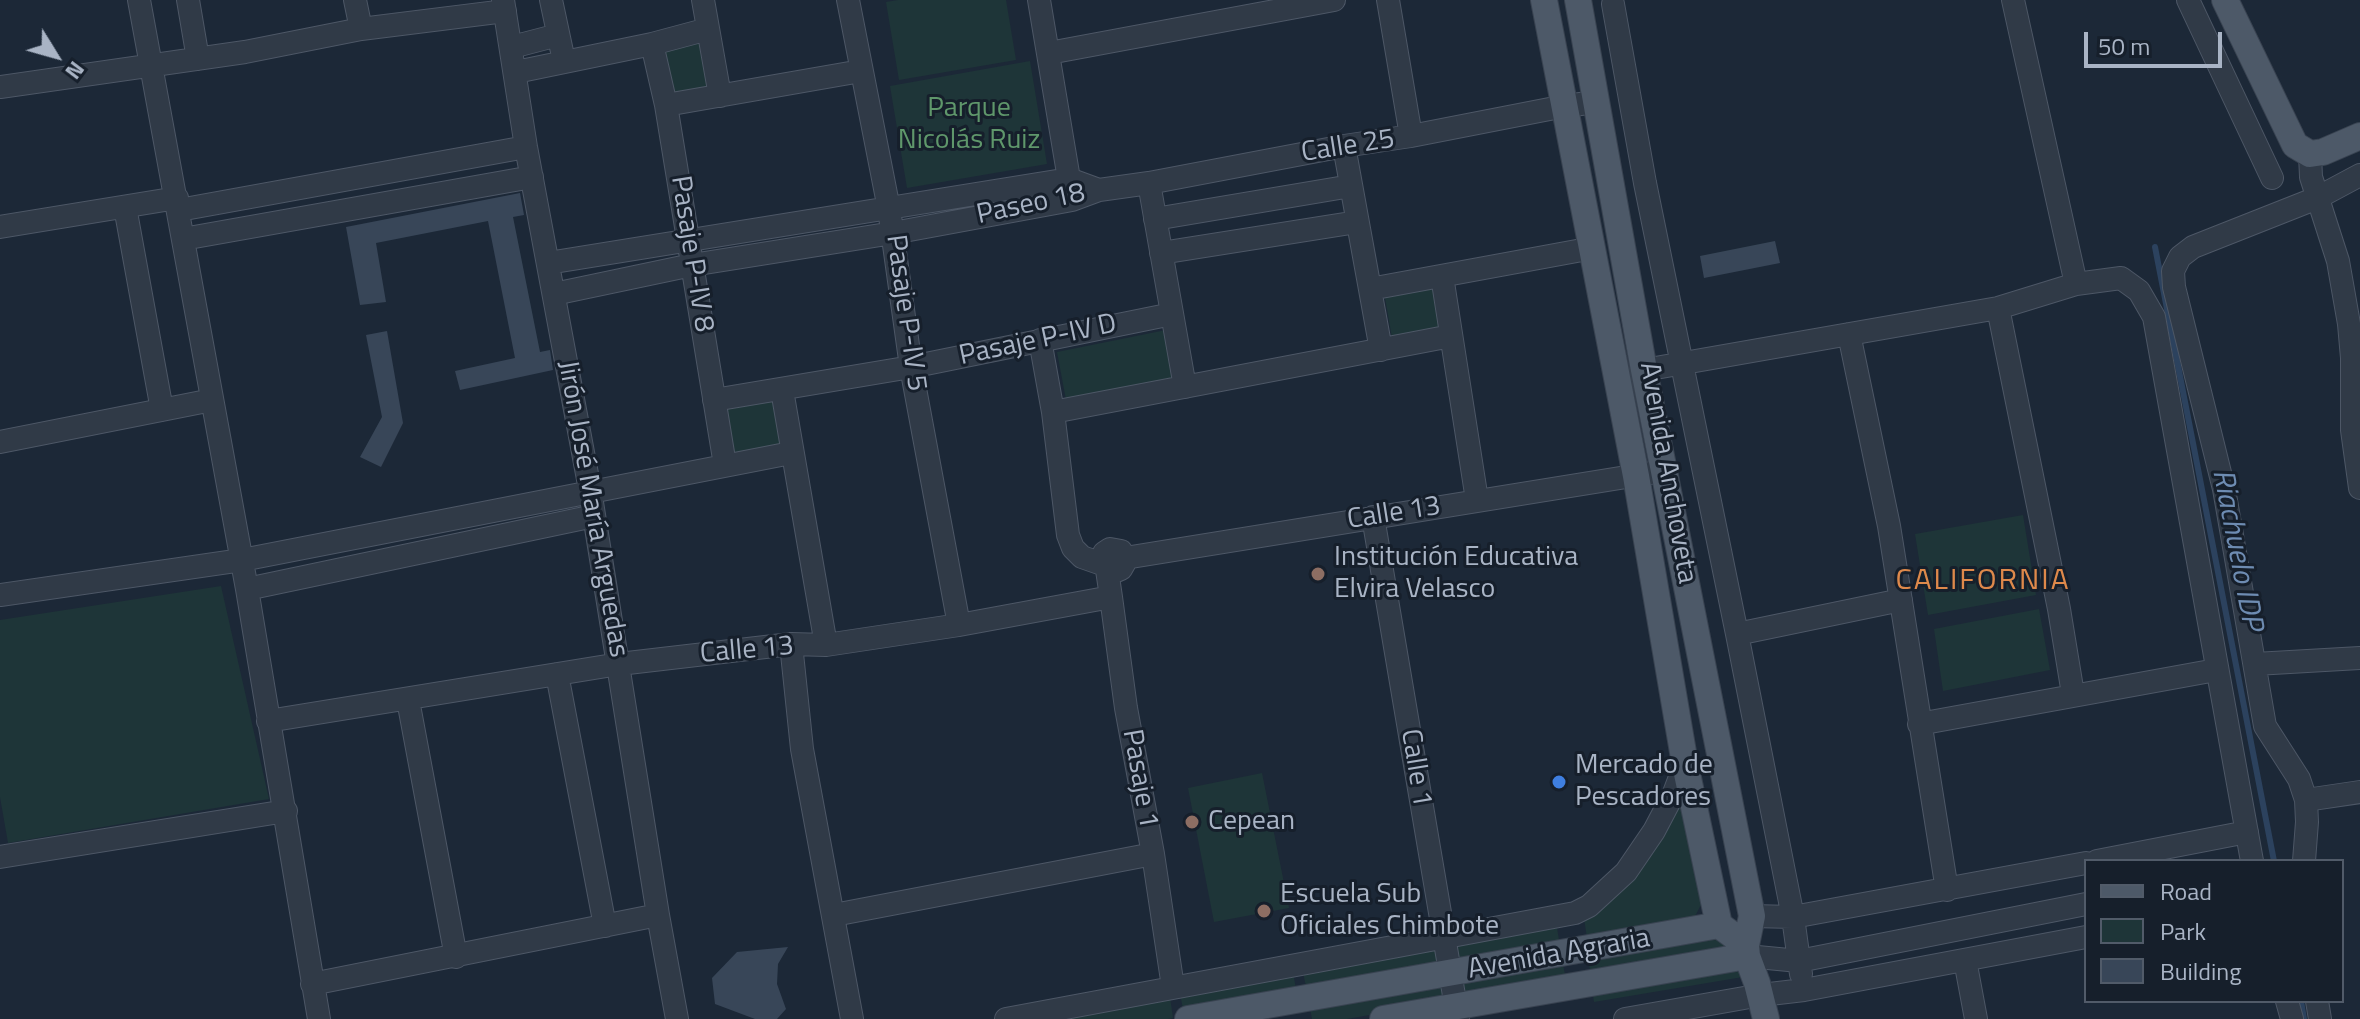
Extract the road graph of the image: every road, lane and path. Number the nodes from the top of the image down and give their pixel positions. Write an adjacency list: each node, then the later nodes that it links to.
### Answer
1 (139, 0): 25 (street)
2 (188, 0): 23 (street)
3 (355, 0): 17 (street)
4 (551, 0): 19 (street)
5 (703, 0): 18 (street)
6 (848, 0): 26 (street, Pasaje P-IV 5)
7 (1039, 0): 22 (street)
8 (1388, 0): 33 (street)
9 (1544, 0): 32 (main road, Avenida Anchoveta)
10 (2013, 0): 60 (street)
11 (2188, 0): 40 (street)
12 (2225, 0): 37 (main road)
13 (1321, 1): 22 (street)
14 (1622, 2): 15 (street); 69 (street)
15 (1579, 5): 30 (main road, Avenida Anchoveta)
16 (504, 6): 17 (street); 21 (street, Jirón José María Arguedas)
17 (361, 29): 23 (street)
18 (708, 29): 20 (street); 29 (street)
19 (558, 35): 21 (street); 24 (street)
20 (652, 44): 24 (street); 31 (street, Pasaje P-IV 8)
21 (512, 47): 27 (street, Jirón José María Arguedas)
22 (1049, 53): 43 (street)
23 (198, 59): 25 (street)
24 (564, 61): 27 (street)
25 (150, 65): 28 (street); 46 (street)
26 (861, 71): 29 (street); 48 (street, Pasaje P-IV 5)
27 (516, 72): 36 (street, Jirón José María Arguedas)
28 (1, 83)
29 (720, 96): 31 (street)
30 (1596, 102): 32 (street, Calle 25); 71 (main road, Avenida Anchoveta)
31 (666, 105): 54 (street, Pasaje P-IV 8)
32 (1565, 106): 33 (street, Calle 25); 55 (main road, Avenida Anchoveta)
33 (1411, 136): 35 (street, Calle 25)
34 (2360, 136): 37 (main road)
35 (1344, 146): 41 (street, Calle 25); 42 (street)
36 (526, 147): 39 (street, Jirón José María Arguedas); 46 (street)
37 (2310, 154): 45 (street)
38 (2360, 175): 45 (street)
39 (532, 177): 53 (street); 57 (street, Jirón José María Arguedas)
40 (2272, 178)
41 (1149, 183): 44 (street, Calle 25); 49 (street)
42 (1351, 186): 49 (street); 50 (street)
43 (1070, 190): 44 (street, Paseo 18); 48 (street, Paseo 18); 52 (street, Paseo 18)
44 (1099, 190)
45 (2317, 198): 83 (street); 100 (street)
46 (178, 204): 47 (street); 53 (street)
47 (125, 207): 51 (street); 76 (street)
48 (889, 209): 52 (street, Pasaje P-IV 5); 54 (street, Paseo 18)
49 (1155, 219): 56 (street)
50 (1357, 222): 56 (street); 61 (street)
51 (0, 227)
52 (893, 233): 58 (street, Paseo 18); 70 (street, Pasaje P-IV 5)
53 (183, 239): 74 (street)
54 (689, 242): 57 (street, Paseo 18); 58 (street, Pasaje P-IV 8)
55 (1593, 248): 59 (street); 82 (main road, Avenida Anchoveta)
56 (1161, 253): 64 (street)
57 (548, 263): 62 (street, Jirón José María Arguedas)
58 (692, 265): 62 (street, Paseo 18); 75 (street, Pasaje P-IV 8)
59 (1442, 276): 61 (street); 66 (street)
60 (2076, 284): 63 (street); 101 (street)
61 (1370, 289): 68 (street)
62 (554, 294): 84 (street, Jirón José María Arguedas)
63 (1998, 308): 65 (street); 103 (street)
64 (1172, 314): 67 (street, Pasaje P-IV D); 72 (street)
65 (1849, 334): 69 (street); 93 (street)
66 (1451, 336): 68 (street); 85 (street)
67 (1040, 340): 70 (street, Pasaje P-IV D); 77 (street)
68 (1381, 350): 72 (street)
69 (1683, 363): 71 (street); 95 (street)
70 (911, 367): 73 (street, Pasaje P-IV D); 94 (street, Pasaje P-IV 5)
71 (1644, 370): 81 (main road, Avenida Anchoveta)
72 (1185, 387): 77 (street)
73 (782, 390): 75 (street, Pasaje P-IV D); 79 (street)
74 (212, 400): 76 (street); 88 (street)
75 (714, 400): 80 (street, Pasaje P-IV 8)
76 (162, 410): 78 (street)
77 (1053, 412): 89 (street)
78 (0, 442)
79 (791, 453): 80 (street); 97 (street)
80 (725, 465): 84 (street)
81 (1664, 471): 82 (street, Calle 13); 122 (main road, Avenida Anchoveta)
82 (1636, 476): 85 (street, Calle 13); 107 (main road, Avenida Anchoveta)
83 (2360, 488)
84 (590, 490): 86 (street, Jirón José María Arguedas); 88 (street)
85 (1477, 500): 87 (street, Calle 13)
86 (594, 516): 90 (street); 99 (street, Jirón José María Arguedas)
87 (1373, 517): 89 (street, Calle 13); 126 (street, Calle 1)
88 (242, 560): 90 (street); 91 (street)
89 (1111, 564): 92 (street, Pasaje 1)
90 (247, 589): 105 (street)
91 (0, 595)
92 (1111, 597): 94 (street, Calle 13); 112 (street, Pasaje 1)
93 (1901, 600): 95 (street); 106 (street)
94 (959, 625): 97 (street, Calle 13)
95 (1737, 634): 123 (street)
96 (791, 644): 97 (street, Calle 13); 99 (street, Calle 13); 121 (street)
97 (826, 645)
98 (2360, 658): 100 (street)
99 (619, 664): 102 (street, Calle 13); 120 (street, Jirón José María Arguedas)
100 (2255, 664): 109 (street)
101 (2216, 670): 103 (street); 111 (street)
102 (557, 674): 104 (street, Calle 13); 125 (street)
103 (2073, 694): 106 (street)
104 (408, 700): 105 (street, Calle 13); 129 (street)
105 (268, 721): 110 (street)
106 (1919, 724): 118 (street)
107 (1685, 764): 124 (main road, Avenida Anchoveta); 126 (street)
108 (2360, 792): 109 (street)
109 (2306, 800): 116 (street)
110 (286, 811): 113 (street); 133 (street)
111 (2247, 832): 114 (street); 115 (street)
112 (1153, 854): 121 (street); 134 (street, Pasaje 1)
113 (0, 857)
114 (2107, 859)
115 (2252, 859)
116 (2304, 859)
117 (2084, 863): 118 (street)
118 (1947, 890): 123 (street)
119 (2084, 904): 131 (street)
120 (658, 915): 125 (street); 140 (street, Jirón José María Arguedas)
121 (834, 915): 141 (street)
122 (1752, 916): 123 (street); 128 (main road, Avenida Anchoveta)
123 (1793, 917): 131 (street)
124 (1719, 925): 128 (main road); 132 (main road, Avenida Agraria)
125 (605, 926): 129 (street)
126 (1443, 937): 132 (street, Calle 1); 134 (street)
127 (2084, 937): 130 (street)
128 (1746, 950): 131 (street); 136 (main road); 137 (main road, Avenida Agraria)
129 (456, 957): 133 (street)
130 (1965, 960): 135 (street); 145 (street)
131 (1799, 961): 135 (street)
132 (1449, 973): 137 (street, Calle 1); 142 (main road, Avenida Agraria)
133 (312, 984): 139 (street)
134 (1173, 987): 138 (street)
135 (1804, 990): 136 (street)
136 (1763, 1007): 144 (street)
137 (1456, 1012): 143 (main road, Avenida Agraria)
138 (1020, 1018)
139 (319, 1019)
140 (677, 1019)
141 (852, 1019)
142 (1188, 1019)
143 (1383, 1019)
144 (1625, 1019)
145 (1976, 1019)

